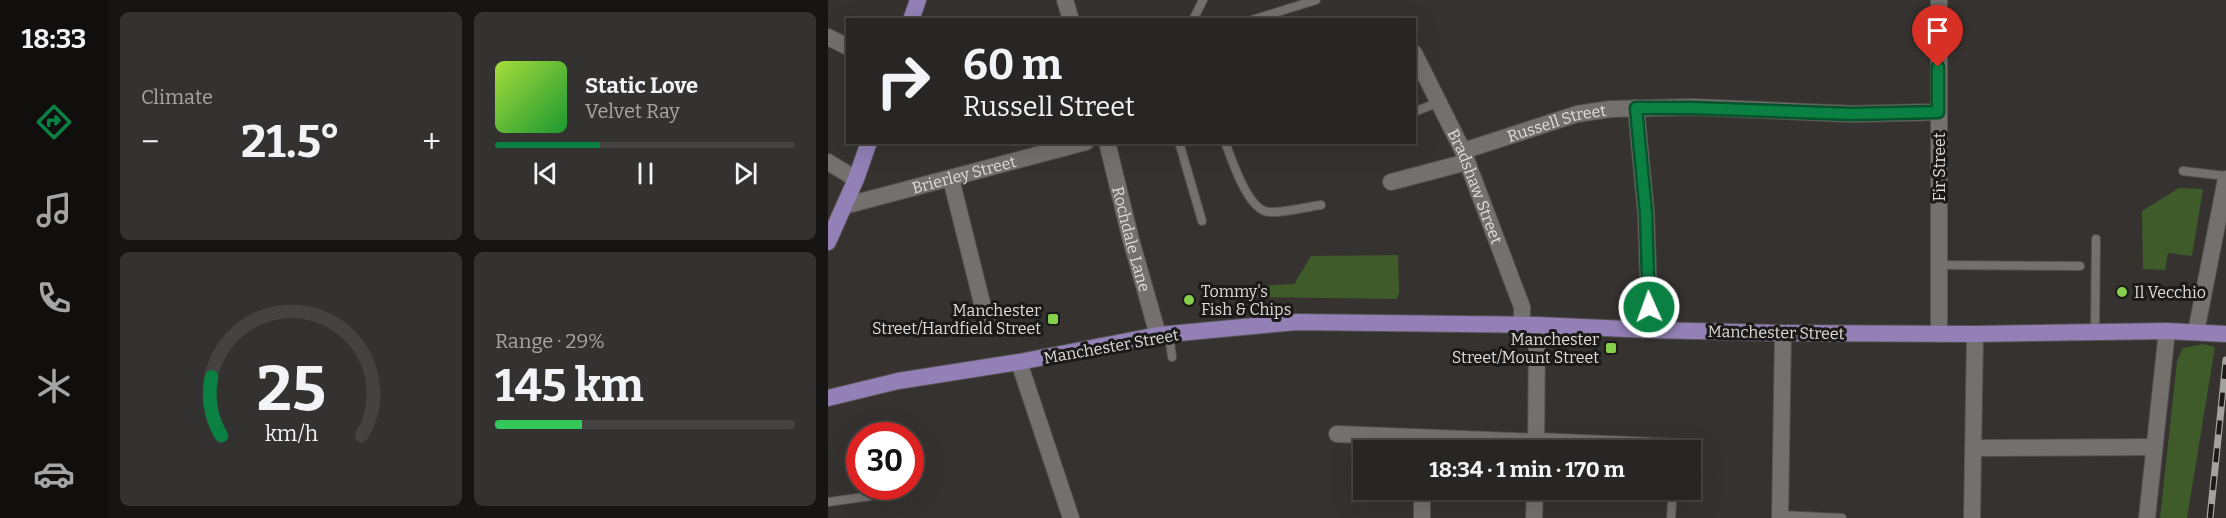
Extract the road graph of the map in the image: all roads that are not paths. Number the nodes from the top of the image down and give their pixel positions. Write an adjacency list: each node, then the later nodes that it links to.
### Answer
1 (918, 0): 6 (main road)
2 (1065, 0): 7 (street)
3 (1203, 0): 8 (lane)
4 (1316, 0): 9 (lane)
5 (1939, 0): 16 (street, Fir Street)
6 (912, 18)
7 (1070, 18)
8 (1194, 18)
9 (1258, 18)
10 (828, 37): 11 (street)
11 (846, 46)
12 (1416, 57): 13 (street, Bradshaw Street)
13 (1439, 102): 15 (lane); 22 (street, Bradshaw Street)
14 (1636, 108): 16 (street, Russell Street); 22 (street, Russell Street); 38 (street)
15 (1416, 111)
16 (1938, 112): 34 (street, Fir Street)
17 (868, 144): 26 (main road)
18 (1079, 144): 27 (street, Brierley Street)
19 (1107, 144): 46 (street, Rochdale Lane)
20 (1180, 144): 31 (lane)
21 (1226, 144): 29 (lane)
22 (1465, 156): 28 (street, Russell Street); 37 (street, Bradshaw Street)
23 (828, 162): 26 (street)
24 (2183, 171): 25 (lane)
25 (2226, 178): 41 (street)
26 (856, 179): 30 (main road)
27 (951, 179): 30 (street, Brierley Street); 36 (street)
28 (1391, 182)
29 (1321, 205)
30 (844, 206): 33 (main road)
31 (1202, 221)
32 (2096, 238): 40 (lane)
33 (828, 242)
34 (1939, 265): 35 (lane); 43 (street, Fir Street)
35 (2080, 266)
36 (986, 319)
37 (1529, 324): 38 (main road, Manchester Street); 46 (main road, Manchester Street); 52 (street, Bradshaw Street)
38 (1650, 330): 42 (main road, Manchester Street)
39 (2167, 331): 40 (main road, Manchester Street); 41 (main road, Manchester Street); 53 (street)
40 (2095, 332): 44 (main road, Manchester Street)
41 (2200, 332): 45 (main road, Manchester Street)
42 (1783, 333): 43 (main road, Manchester Street); 60 (street)
43 (1939, 334): 44 (main road, Manchester Street)
44 (1975, 334): 54 (street)
45 (2226, 334)
46 (1163, 335): 47 (lane); 48 (main road, Manchester Street)
47 (1172, 357)
48 (1019, 362): 49 (main road, Manchester Street); 61 (street)
49 (828, 398)
50 (1338, 434): 51 (street)
51 (1389, 440)
52 (1536, 440)
53 (2154, 447): 54 (street); 67 (street)
54 (1973, 448): 66 (street)
55 (846, 499): 59 (lane)
56 (1422, 500): 62 (street)
57 (1535, 500): 63 (street)
58 (1672, 500): 64 (lane)
59 (828, 502)
60 (1780, 517): 65 (lane)
61 (1071, 518)
62 (1422, 518)
63 (1534, 518)
64 (1671, 518)
65 (1842, 518)
66 (1972, 518)
67 (2146, 518)

